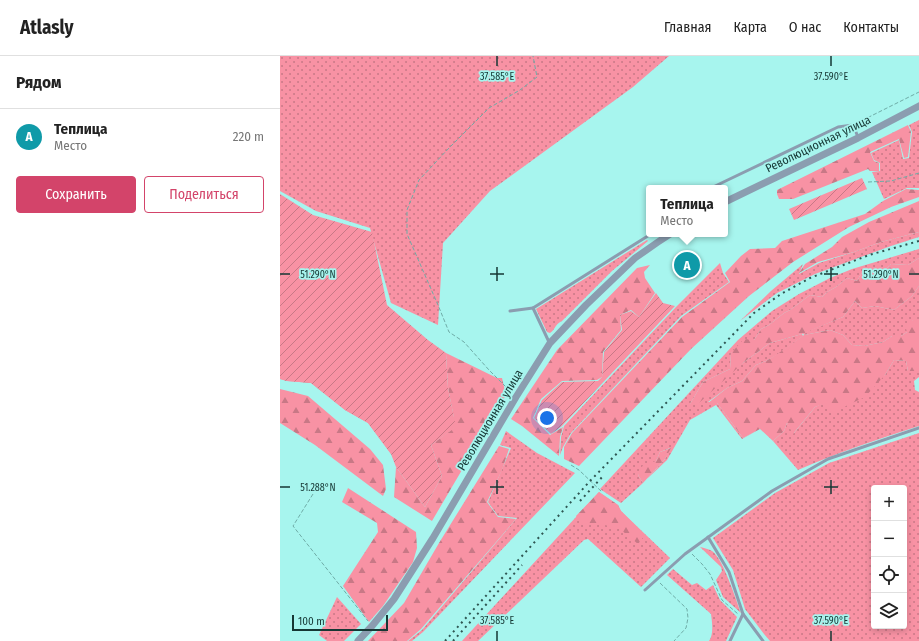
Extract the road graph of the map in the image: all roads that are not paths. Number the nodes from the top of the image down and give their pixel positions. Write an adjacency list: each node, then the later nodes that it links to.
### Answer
1 (919, 106): 2 (street, Революционная улица)
2 (858, 138): 3 (lane); 4 (street, Революционная улица)
3 (717, 185)
4 (728, 201)
5 (646, 237): 9 (lane)
6 (654, 237): 8 (lane)
7 (666, 237): 8 (street, Революционная улица)
8 (658, 242): 11 (street, Революционная улица)
9 (533, 308): 10 (lane); 11 (lane)
10 (510, 311)
11 (550, 344): 16 (street, Революционная улица)
12 (919, 428): 13 (lane)
13 (708, 537): 14 (lane); 15 (lane)
14 (645, 590)
15 (742, 615): 17 (lane); 18 (lane)
16 (358, 641)
17 (730, 641)
18 (763, 641)

